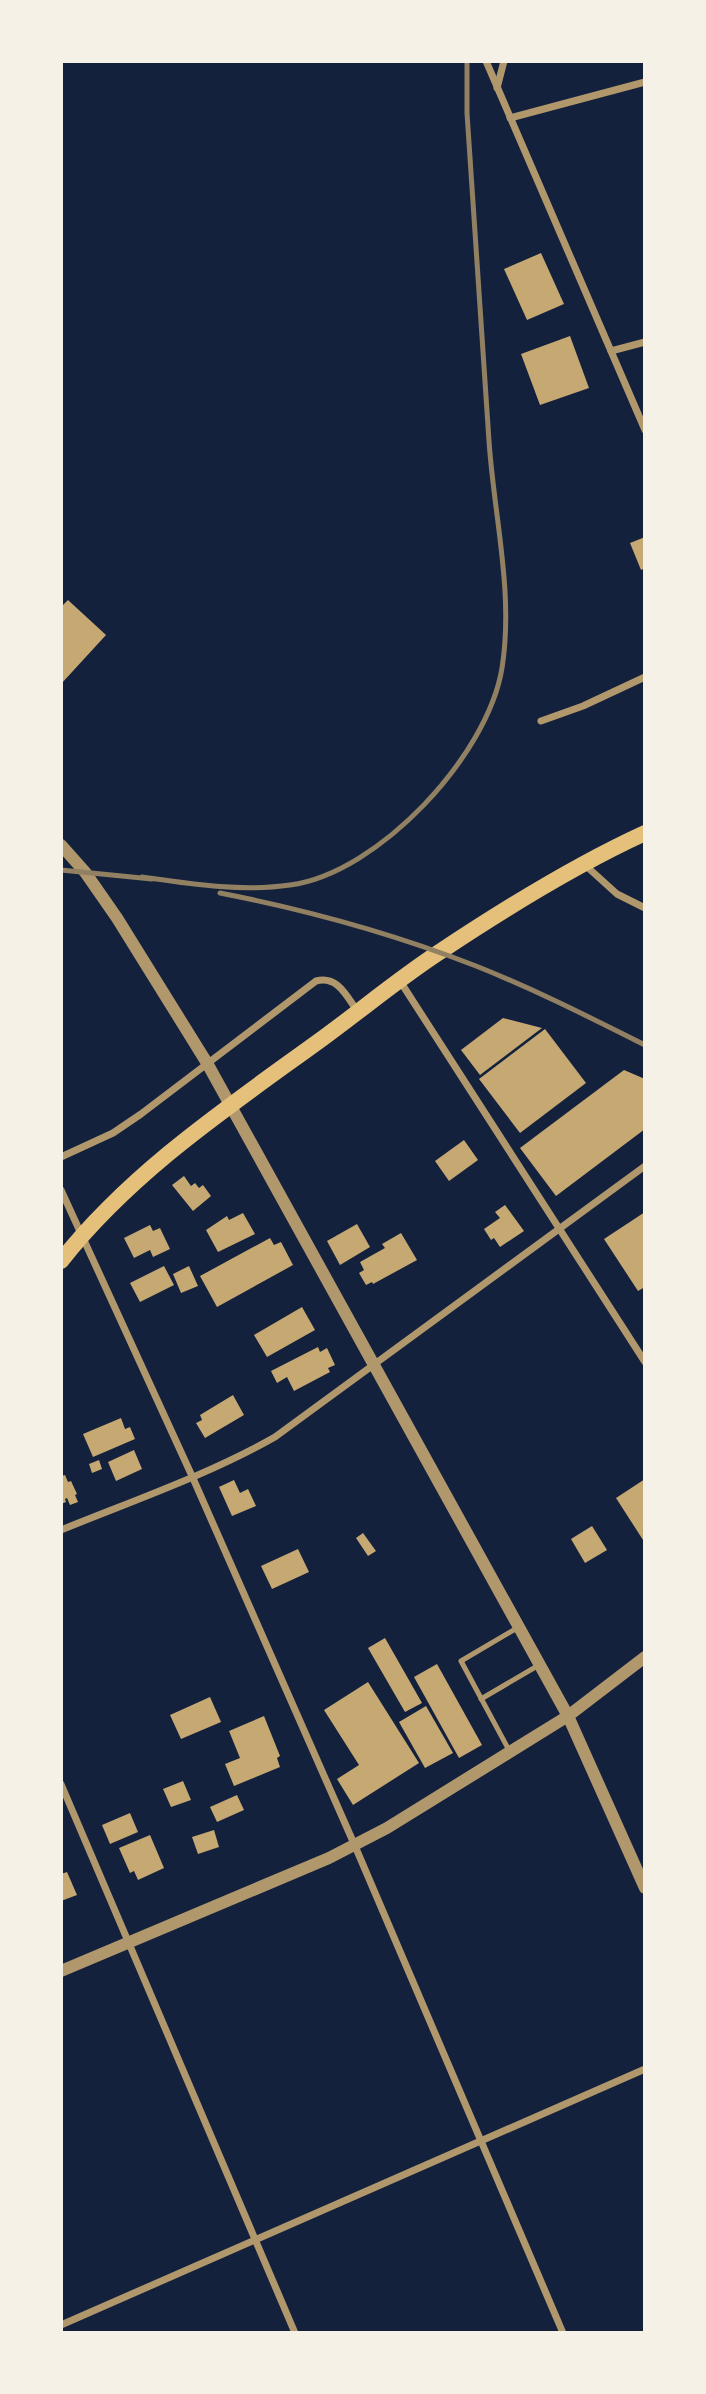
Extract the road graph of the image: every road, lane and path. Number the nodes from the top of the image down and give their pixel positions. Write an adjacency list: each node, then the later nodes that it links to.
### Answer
1 (485, 61): 4 (street)
2 (504, 61): 4 (street)
3 (645, 82): 5 (street)
4 (497, 88): 5 (street)
5 (510, 118): 7 (street)
6 (645, 341): 7 (street)
7 (611, 351): 8 (street)
8 (645, 430)
9 (645, 677): 10 (street)
10 (541, 721)
11 (645, 833): 13 (main road)
12 (61, 845): 17 (street)
13 (584, 864): 14 (street); 15 (main road)
14 (645, 908)
15 (400, 981): 16 (main road); 22 (street)
16 (358, 1012): 17 (street); 18 (main road)
17 (207, 1063): 18 (street); 19 (street)
18 (230, 1105): 23 (main road); 25 (street)
19 (61, 1157)
20 (645, 1166): 22 (street)
21 (61, 1191): 23 (street)
22 (558, 1228): 25 (street); 26 (street)
23 (82, 1234): 24 (main road); 27 (street)
24 (61, 1261)
25 (374, 1362): 27 (street); 29 (street)
26 (645, 1362)
27 (192, 1476): 28 (street); 36 (street)
28 (61, 1530)
29 (520, 1626): 31 (street); 32 (lane)
30 (645, 1657): 33 (street)
31 (541, 1664): 32 (lane); 33 (street)
32 (481, 1699): 34 (lane)
33 (568, 1716): 34 (street); 37 (street)
34 (510, 1752): 36 (street)
35 (61, 1784): 38 (street)
36 (355, 1846): 38 (street); 41 (street)
37 (645, 1888)
38 (130, 1942): 39 (street); 42 (street)
39 (61, 1971)
40 (645, 2069): 41 (street)
41 (479, 2141): 42 (street); 45 (street)
42 (256, 2238): 43 (street); 44 (street)
43 (61, 2325)
44 (295, 2333)
45 (563, 2333)

